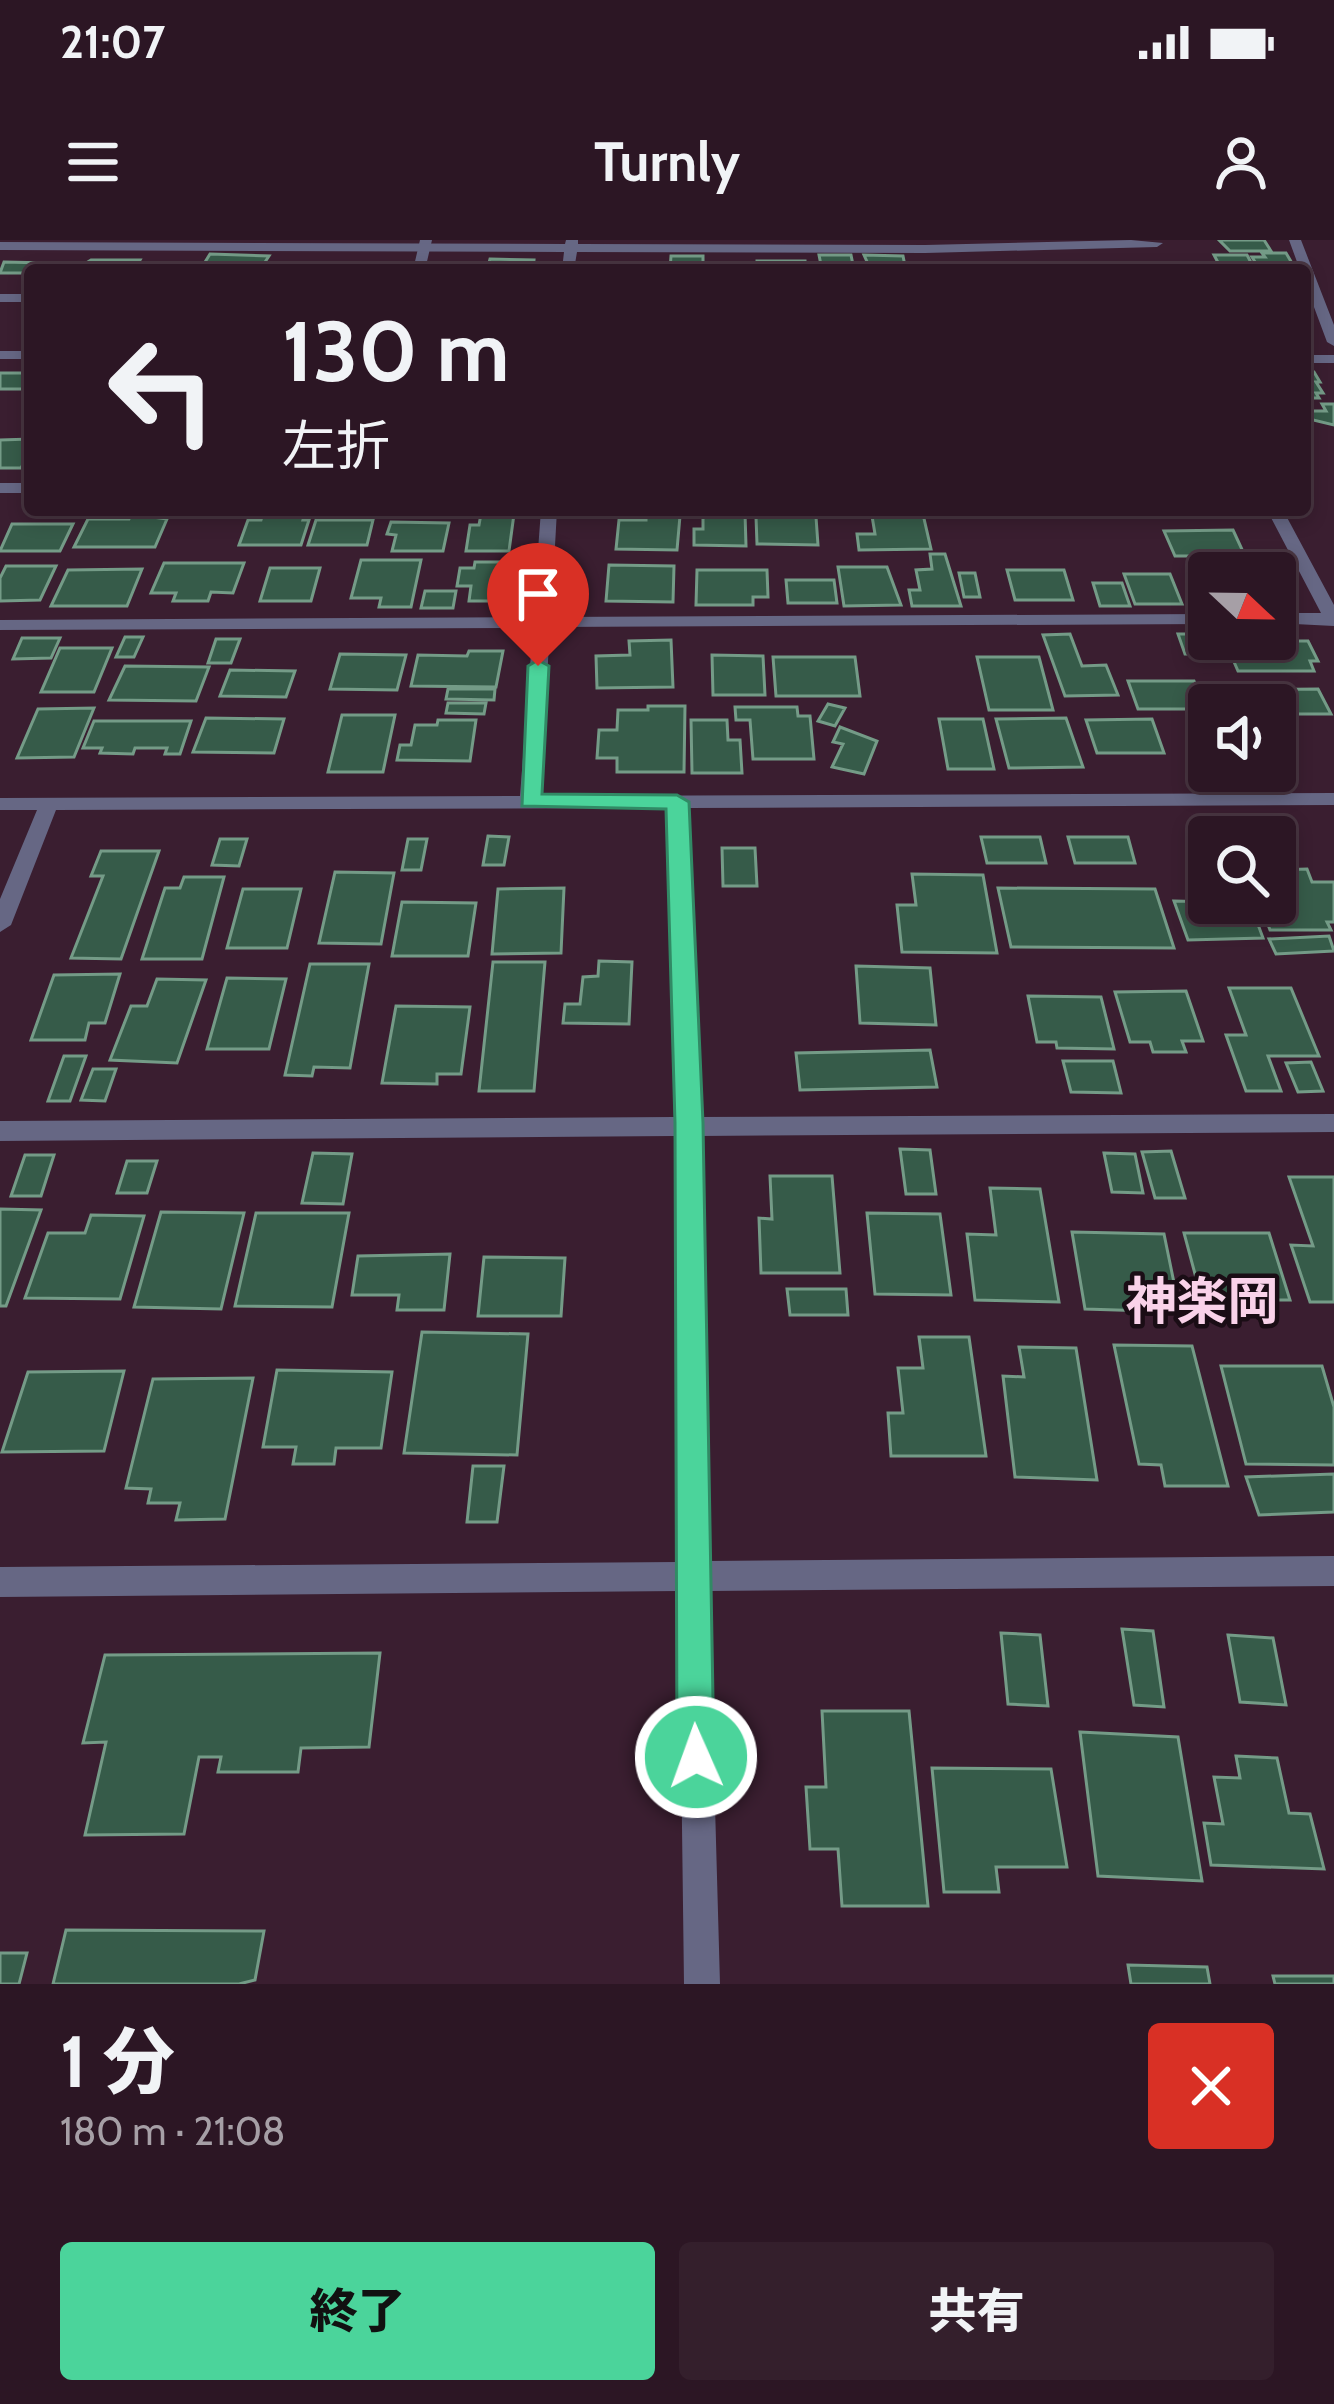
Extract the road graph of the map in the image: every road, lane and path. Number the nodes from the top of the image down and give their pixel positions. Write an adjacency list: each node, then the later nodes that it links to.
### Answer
1 (572, 242): 2 (street); 3 (street)
2 (426, 243): 5 (street)
3 (721, 243): 4 (street)
4 (924, 244): 6 (street)
5 (0, 246)
6 (1158, 246)
7 (1311, 282): 8 (street)
8 (1334, 342)
9 (549, 516): 14 (street)
10 (1278, 516): 13 (street)
11 (1296, 618): 13 (street)
12 (1188, 619): 14 (street)
13 (1333, 619)
14 (542, 621): 15 (street); 17 (street)
15 (0, 625)
16 (1334, 799): 18 (street)
17 (530, 801): 18 (street); 20 (street)
18 (677, 802): 22 (street)
19 (0, 804): 20 (street)
20 (49, 804): 21 (street)
21 (0, 925)
22 (689, 1123): 23 (street); 24 (street); 26 (street)
23 (1334, 1123)
24 (0, 1131)
25 (1334, 1571): 26 (street)
26 (691, 1576): 27 (street); 28 (street)
27 (0, 1582)
28 (702, 1984)

